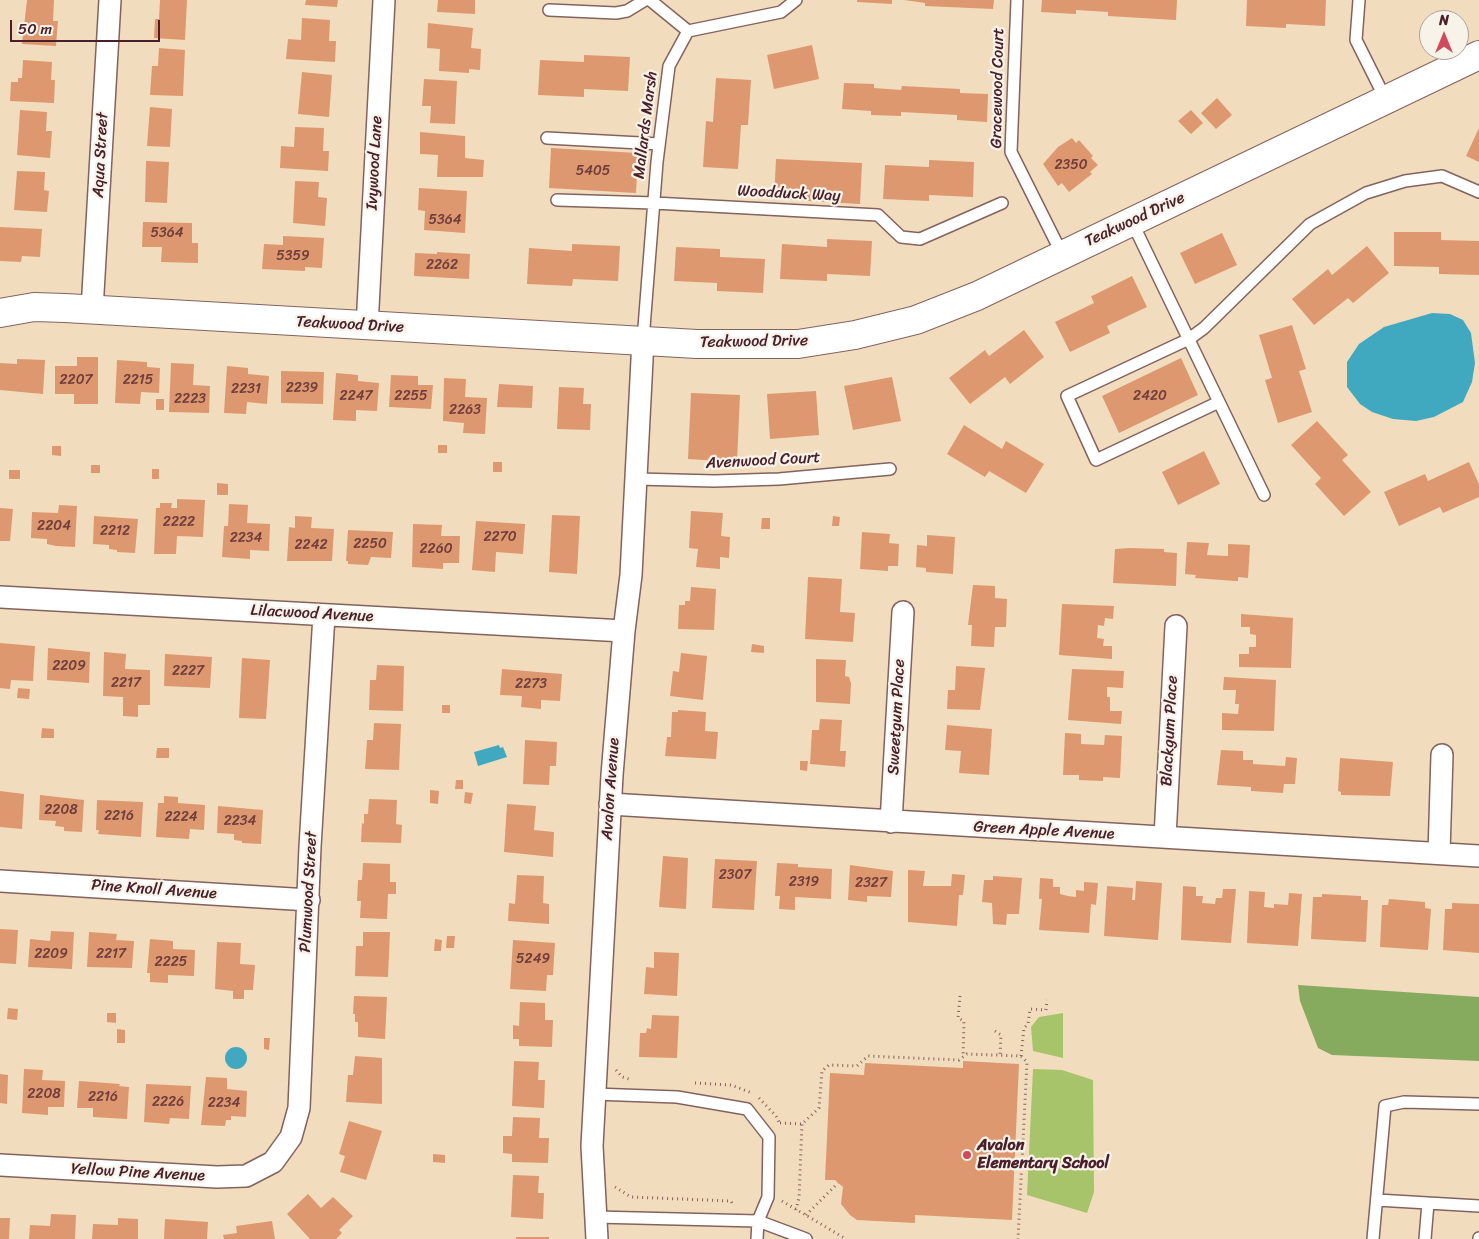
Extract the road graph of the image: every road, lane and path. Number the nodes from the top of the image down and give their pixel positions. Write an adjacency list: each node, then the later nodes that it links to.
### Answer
1 (110, 0): 20 (street, Aqua Street)
2 (384, 0): 22 (street, Ivywood Lane)
3 (644, 0): 8 (lane)
4 (650, 0): 9 (lane)
5 (796, 0): 9 (lane)
6 (1016, 0): 19 (lane, Gracewood Court)
7 (1359, 0): 11 (lane)
8 (548, 10)
9 (688, 31): 13 (lane, Mallards Marsh)
10 (1479, 55): 11 (street, Teakwood Drive)
11 (1386, 100): 18 (street, Teakwood Drive)
12 (547, 138): 13 (lane)
13 (659, 144): 16 (lane, Mallards Marsh)
14 (1479, 192): 23 (lane)
15 (558, 200): 16 (lane, Woodduck Way)
16 (654, 202): 17 (lane, Woodduck Way); 24 (lane, Mallards Marsh)
17 (1002, 203)
18 (1132, 221): 19 (street, Teakwood Drive); 23 (lane)
19 (1062, 254): 24 (street, Teakwood Drive)
20 (92, 310): 21 (street, Teakwood Drive); 22 (street, Teakwood Drive)
21 (0, 314)
22 (367, 327): 24 (street, Teakwood Drive)
23 (1189, 339): 25 (lane); 25 (lane)
24 (643, 340): 27 (street, Avalon Avenue)
25 (1219, 402): 28 (lane)
26 (890, 469): 27 (lane, Avenwood Court)
27 (637, 478): 33 (street, Avalon Avenue)
28 (1264, 495)
29 (0, 597): 31 (street, Lilacwood Avenue)
30 (903, 612): 36 (street, Sweetgum Place)
31 (324, 615): 33 (street, Lilacwood Avenue); 41 (street, Plumwood Street)
32 (1176, 626): 37 (street, Blackgum Place)
33 (624, 631): 35 (street, Avalon Avenue)
34 (1442, 755): 38 (street)
35 (610, 804): 36 (street, Green Apple Avenue); 51 (street, Avalon Avenue)
36 (891, 822): 37 (street, Green Apple Avenue)
37 (1165, 837): 38 (street, Green Apple Avenue)
38 (1439, 854): 39 (street, Green Apple Avenue)
39 (1479, 856)
40 (0, 881): 41 (street, Pine Knoll Avenue)
41 (309, 900): 56 (street, Plumwood Street)
42 (960, 996): 47 (path)
43 (1047, 1000): 46 (path)
44 (995, 1032): 45 (path)
45 (1000, 1055): 46 (path); 47 (path)
46 (1021, 1056): 73 (path)
47 (963, 1057): 54 (path)
48 (615, 1065): 49 (path)
49 (631, 1080)
50 (686, 1082): 53 (path)
51 (594, 1094): 67 (street, Avalon Avenue); 68 (lane)
52 (1479, 1104): 61 (lane)
53 (780, 1124): 54 (path); 55 (path)
54 (802, 1124): 65 (path)
55 (782, 1132)
56 (273, 1162): 57 (street, Yellow Pine Avenue)
57 (0, 1165)
58 (838, 1183): 66 (path)
59 (612, 1185): 62 (path)
60 (781, 1192): 65 (path)
61 (1377, 1200): 63 (lane); 74 (lane)
62 (732, 1203)
63 (1428, 1203): 64 (lane); 75 (lane)
64 (1479, 1206)
65 (796, 1210): 66 (path)
66 (806, 1215): 72 (path)
67 (596, 1217): 68 (lane); 69 (street, Avalon Avenue)
68 (758, 1221): 70 (lane); 71 (lane)
69 (597, 1239)
70 (757, 1239)
71 (806, 1239)
72 (846, 1239)
73 (1018, 1239)
74 (1373, 1239)
75 (1425, 1239)

